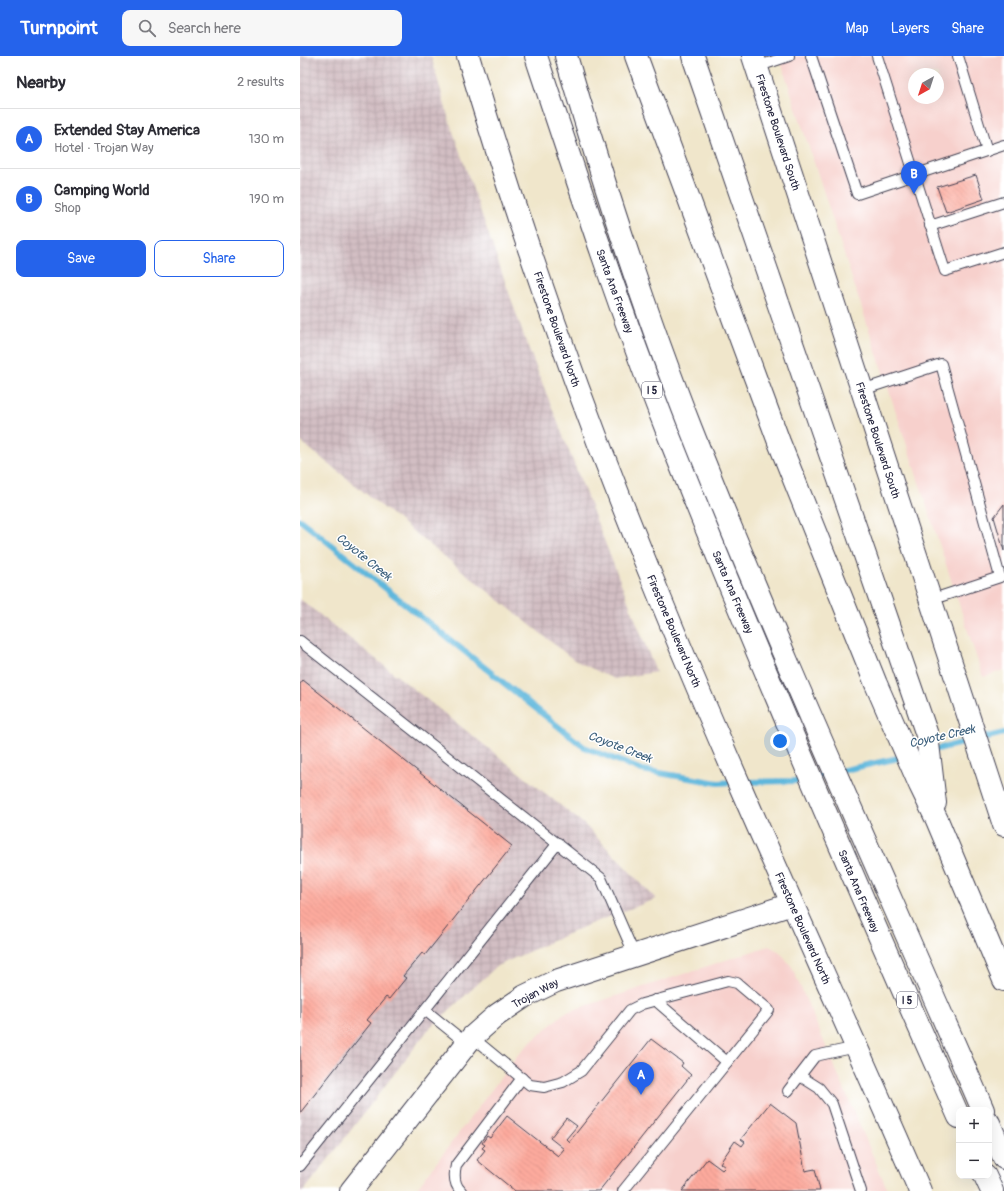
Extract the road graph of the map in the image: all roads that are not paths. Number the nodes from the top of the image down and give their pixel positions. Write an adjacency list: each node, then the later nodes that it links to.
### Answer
1 (468, 56): 23 (main road, Firestone Boulevard North)
2 (536, 56): 35 (main road, Santa Ana Freeway / I 5)
3 (566, 56): 34 (main road)
4 (636, 56): 20 (main road)
5 (693, 56): 20 (main road)
6 (789, 56): 10 (lane)
7 (812, 56): 13 (lane)
8 (877, 56): 13 (lane)
9 (958, 56): 12 (lane)
10 (754, 61): 17 (main road, Firestone Boulevard South)
11 (1004, 145): 12 (lane)
12 (987, 151): 13 (lane)
13 (914, 175): 15 (lane)
14 (1004, 202): 15 (lane)
15 (930, 226): 16 (lane)
16 (1004, 252)
17 (862, 390): 18 (main road, Firestone Boulevard South); 18 (lane)
18 (930, 600): 21 (main road, Firestone Boulevard South)
19 (300, 641): 22 (lane)
20 (937, 820): 25 (main road)
21 (1004, 824)
22 (558, 843): 24 (lane); 27 (lane)
23 (792, 904): 24 (main road, Trojan Way); 29 (main road, Firestone Boulevard North)
24 (635, 956): 28 (main road, Trojan Way)
25 (1004, 980)
26 (655, 1000): 30 (lane); 30 (lane); 32 (lane)
27 (425, 1010): 28 (lane); 38 (lane)
28 (469, 1040): 32 (lane); 40 (main road, Trojan Way)
29 (857, 1047): 31 (lane); 44 (main road, Firestone Boulevard North)
30 (727, 1062): 42 (lane)
31 (800, 1076): 33 (lane); 43 (lane)
32 (522, 1078): 41 (lane)
33 (788, 1090)
34 (982, 1107)
35 (956, 1111)
36 (992, 1130): 37 (main road)
37 (1004, 1158)
38 (300, 1166)
39 (986, 1179): 45 (main road)
40 (351, 1191)
41 (461, 1191)
42 (623, 1191)
43 (861, 1191)
44 (920, 1191)
45 (992, 1191)

